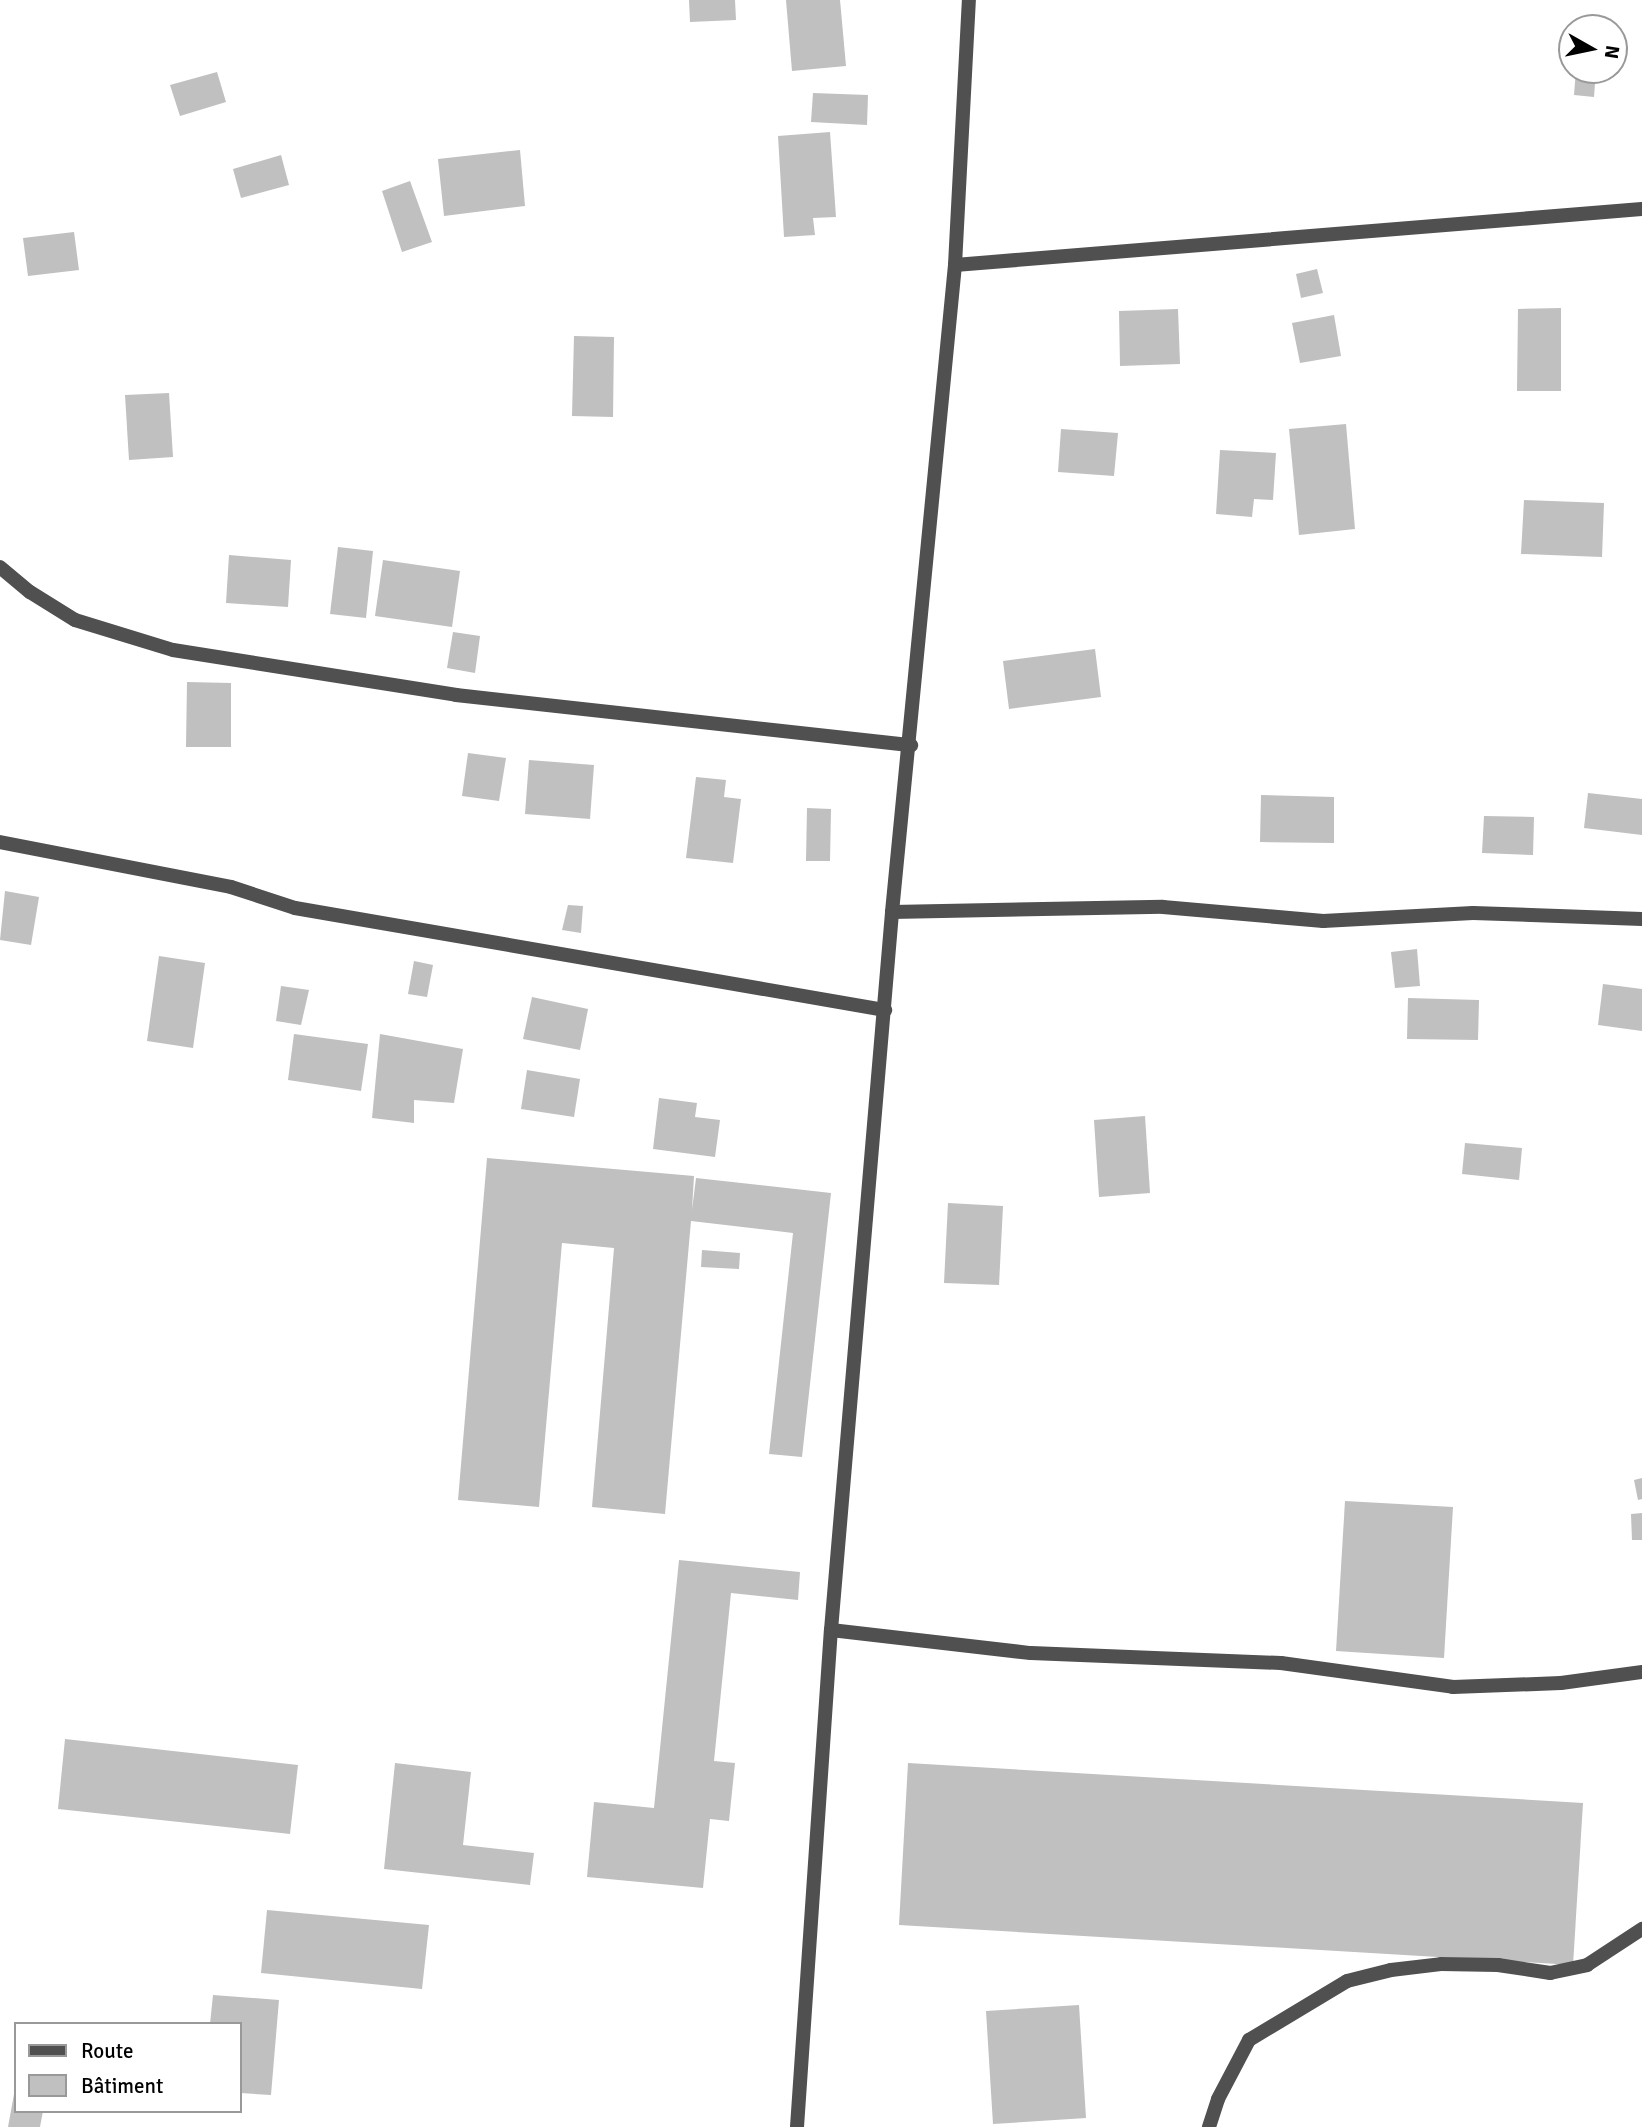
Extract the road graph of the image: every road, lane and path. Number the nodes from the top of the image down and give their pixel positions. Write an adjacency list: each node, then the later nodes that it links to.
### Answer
1 (969, 0): 3 (street)
2 (1642, 209): 3 (street)
3 (955, 265): 5 (street)
4 (0, 567): 5 (street)
5 (911, 745): 7 (street)
6 (0, 842): 9 (street)
7 (892, 912): 8 (street); 9 (street)
8 (1642, 919)
9 (885, 1010): 10 (street)
10 (831, 1630): 11 (street); 13 (street)
11 (1642, 1672)
12 (1642, 1929): 14 (street)
13 (797, 2127)
14 (1209, 2127)

